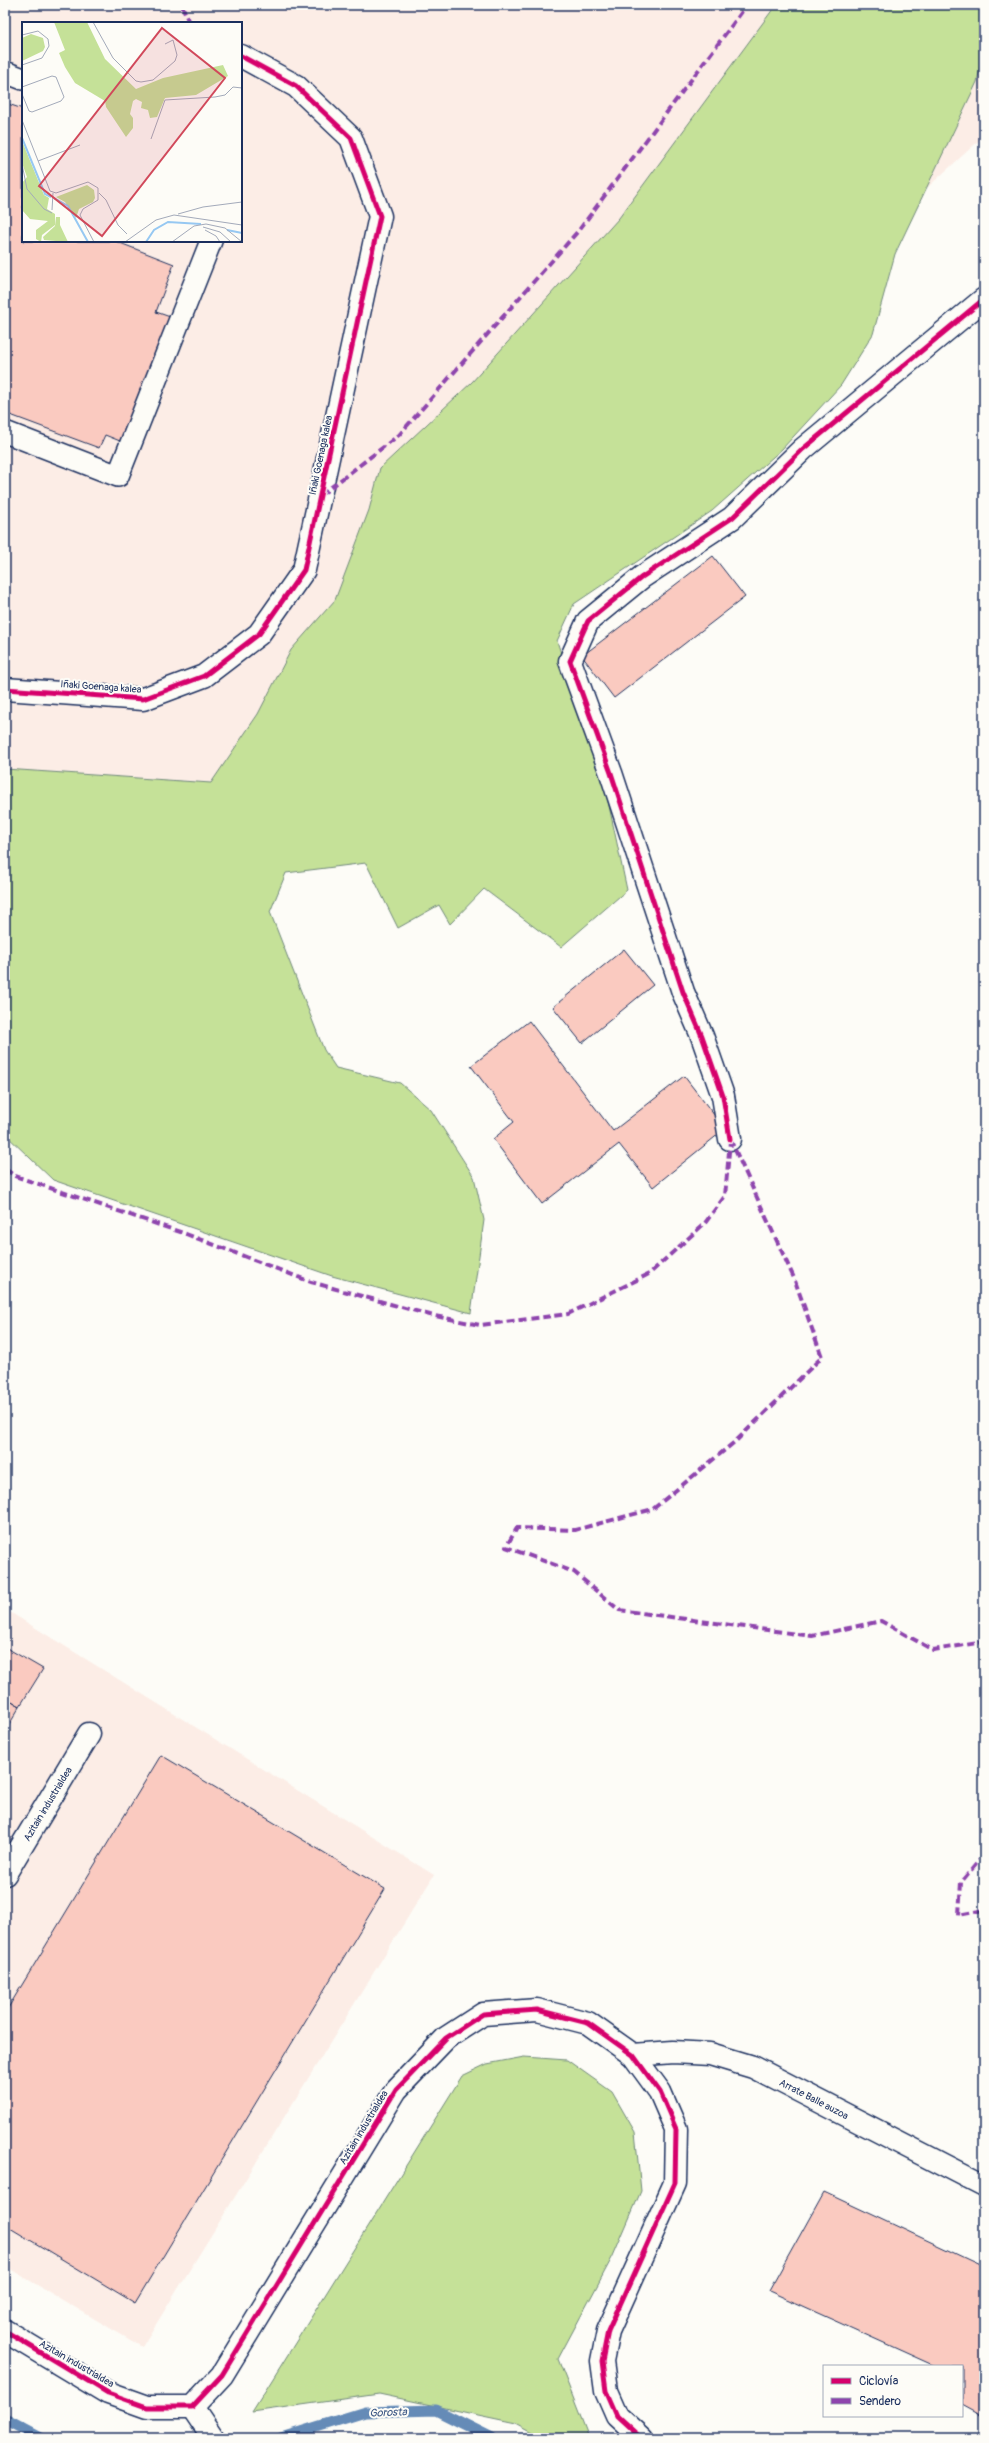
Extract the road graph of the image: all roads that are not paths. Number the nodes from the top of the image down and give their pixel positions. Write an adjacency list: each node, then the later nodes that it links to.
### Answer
1 (242, 57): 7 (street, Iñaki Goenaga kalea)
2 (5, 72): 3 (lane)
3 (22, 79)
4 (211, 242): 6 (lane)
5 (984, 299): 8 (street)
6 (5, 432)
7 (5, 689)
8 (730, 1139)
9 (89, 1734): 10 (street, Azitain industrialdea)
10 (5, 1874)
11 (633, 2055): 12 (street, Arrate Balle auzoa); 14 (street, Azitain industrialdea); 16 (street, Azitain industrialdea)
12 (984, 2186)
13 (5, 2331): 14 (street, Azitain industrialdea)
14 (192, 2407): 15 (street)
15 (212, 2437)
16 (641, 2438)

